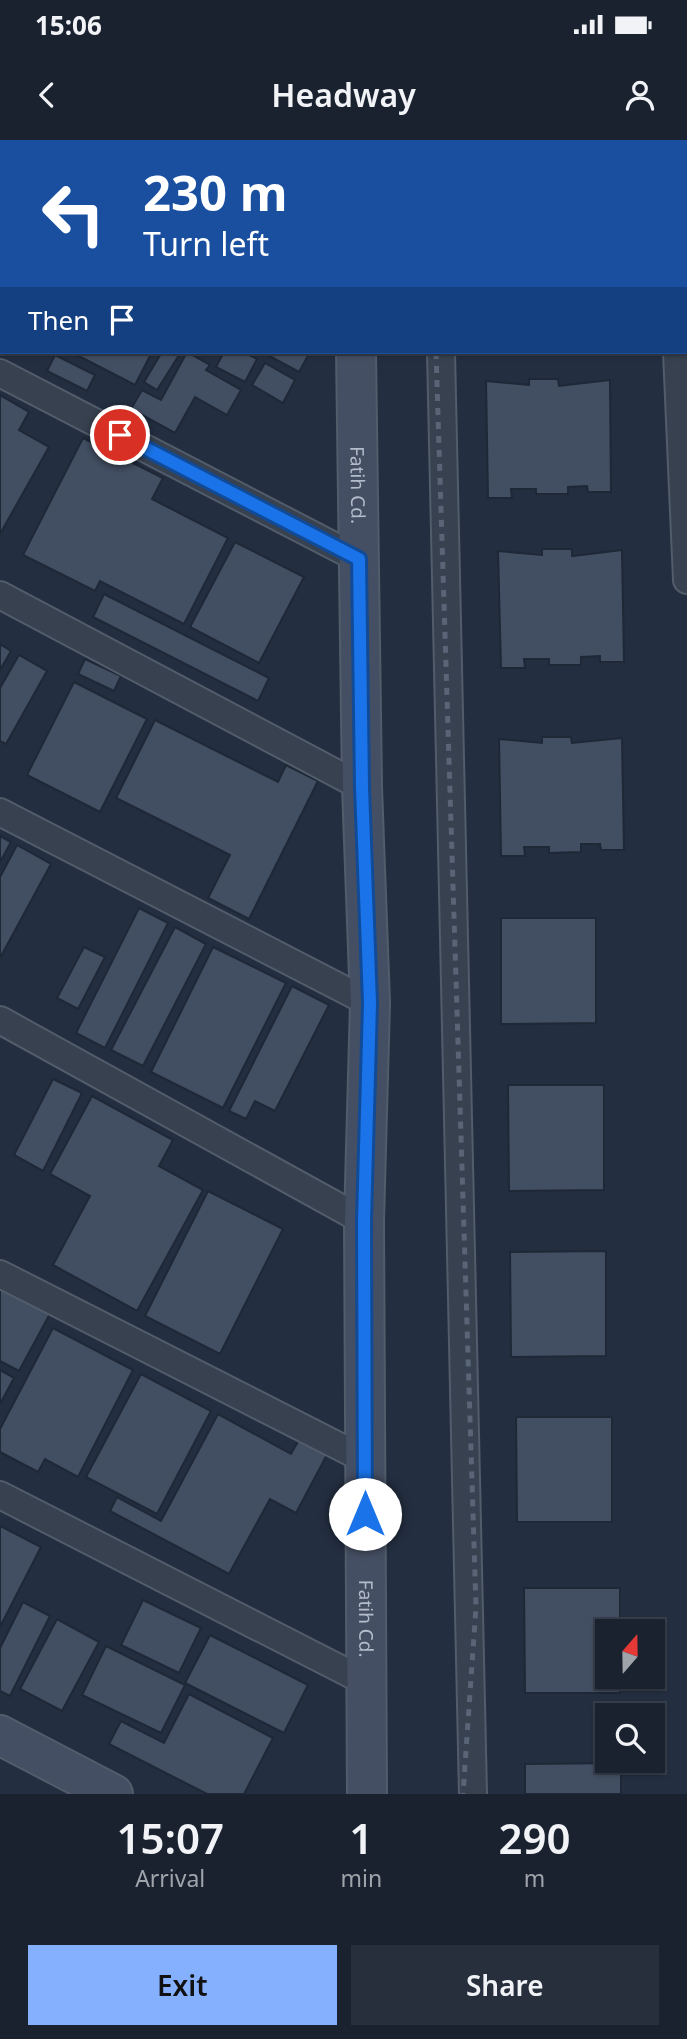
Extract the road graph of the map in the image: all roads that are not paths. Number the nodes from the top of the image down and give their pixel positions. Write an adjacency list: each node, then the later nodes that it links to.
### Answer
1 (356, 354): 5 (street, Fatih Cd.)
2 (441, 354): 20 (street)
3 (677, 354): 6 (street)
4 (0, 373): 5 (street)
5 (359, 559): 8 (street, Fatih Cd.)
6 (687, 580)
7 (0, 595): 8 (street)
8 (362, 788): 10 (street, Fatih Cd.)
9 (0, 813): 10 (street)
10 (370, 1003): 12 (street, Fatih Cd.)
11 (0, 1020): 12 (street)
12 (364, 1221): 14 (street, Fatih Cd.)
13 (0, 1274): 14 (street)
14 (364, 1459): 16 (street, Fatih Cd.)
15 (0, 1495): 16 (street)
16 (366, 1682): 19 (street, Fatih Cd.)
17 (0, 1735): 18 (street)
18 (113, 1794)
19 (367, 1794)
20 (473, 1794)

